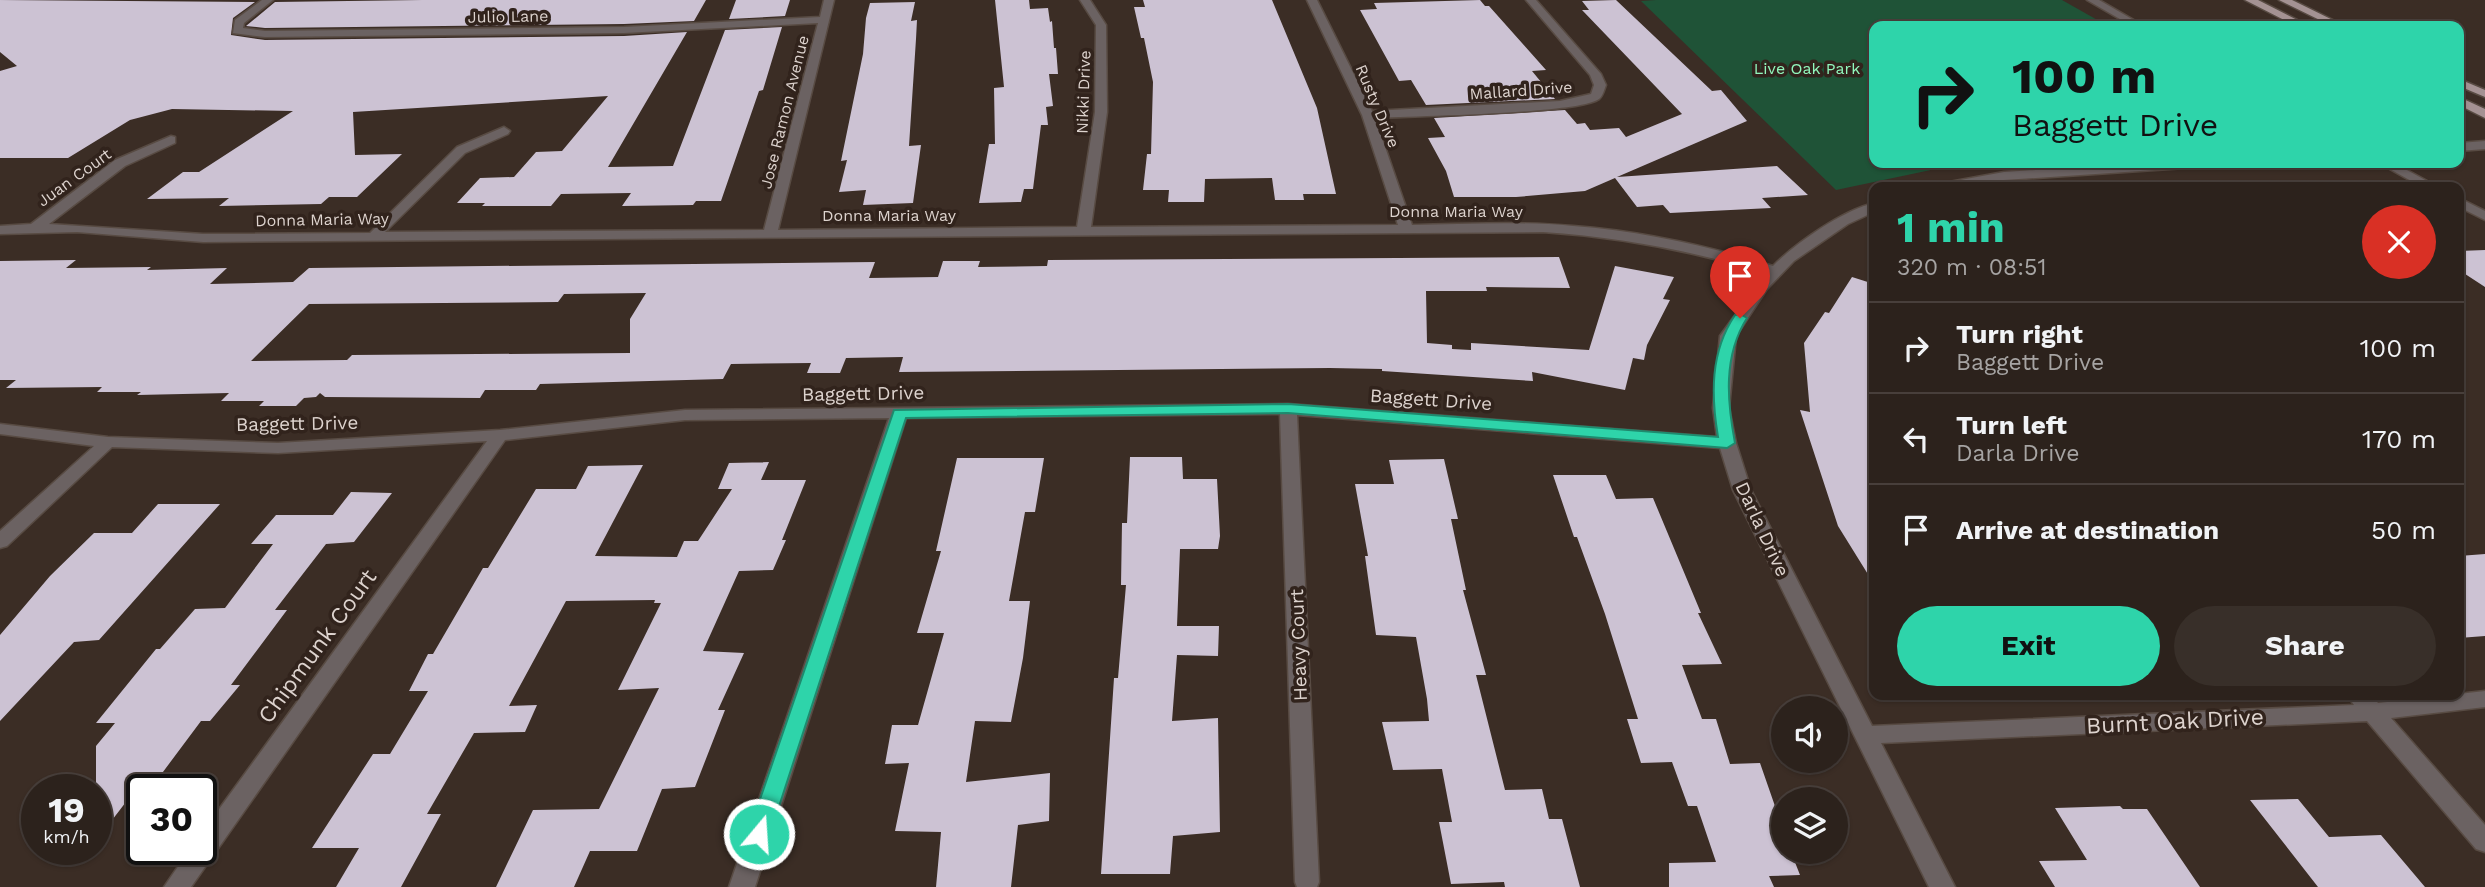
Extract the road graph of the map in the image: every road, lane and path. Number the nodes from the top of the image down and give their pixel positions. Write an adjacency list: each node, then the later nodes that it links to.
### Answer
1 (268, 0): 9 (street, Julio Lane)
2 (829, 0): 9 (street, Jose Ramon Avenue)
3 (1085, 0): 33 (street, Nikki Drive)
4 (1312, 0): 17 (street, Rusty Drive)
5 (1531, 0): 17 (street, Mallard Drive)
6 (2092, 0): 10 (street)
7 (2250, 0): 11 (main road)
8 (2284, 0): 12 (main road)
9 (824, 20): 32 (street, Jose Ramon Avenue)
10 (2130, 21)
11 (2294, 21)
12 (2329, 21)
13 (2464, 84): 14 (main road)
14 (2485, 94)
15 (2464, 104): 16 (main road)
16 (2485, 114)
17 (1368, 115): 30 (street, Rusty Drive)
18 (504, 131): 34 (street)
19 (171, 140): 29 (street, Juan Court)
20 (2485, 145): 21 (street)
21 (2464, 147)
22 (2117, 168): 24 (street)
23 (2395, 168): 25 (street)
24 (1972, 182)
25 (2421, 182)
26 (2464, 205): 28 (street)
27 (1869, 209): 35 (street, Darla Drive)
28 (2485, 216)
29 (36, 227): 31 (street, Donna Maria Way); 34 (street, Donna Maria Way)
30 (1406, 229): 33 (street, Donna Maria Way); 35 (street, Donna Maria Way)
31 (0, 230)
32 (770, 232): 33 (street, Donna Maria Way); 34 (street, Donna Maria Way)
33 (1083, 232)
34 (374, 236)
35 (1774, 271): 41 (street, Darla Drive)
36 (1288, 409): 37 (street, Baggett Drive); 41 (street, Baggett Drive); 48 (street, Heavy Court)
37 (899, 413): 39 (street, Baggett Drive); 50 (street)
38 (0, 429): 40 (street, Baggett Drive)
39 (500, 435): 40 (street, Baggett Drive); 49 (street, Chipmunk Court)
40 (108, 442): 42 (street)
41 (1727, 443): 46 (street, Darla Drive)
42 (0, 542)
43 (2485, 699): 45 (street, Burnt Oak Drive)
44 (2363, 700): 45 (street)
45 (2374, 712): 46 (street, Burnt Oak Drive); 47 (street)
46 (1865, 735): 51 (street, Darla Drive)
47 (2485, 842)
48 (1307, 882)
49 (177, 887)
50 (742, 887)
51 (1942, 887)

